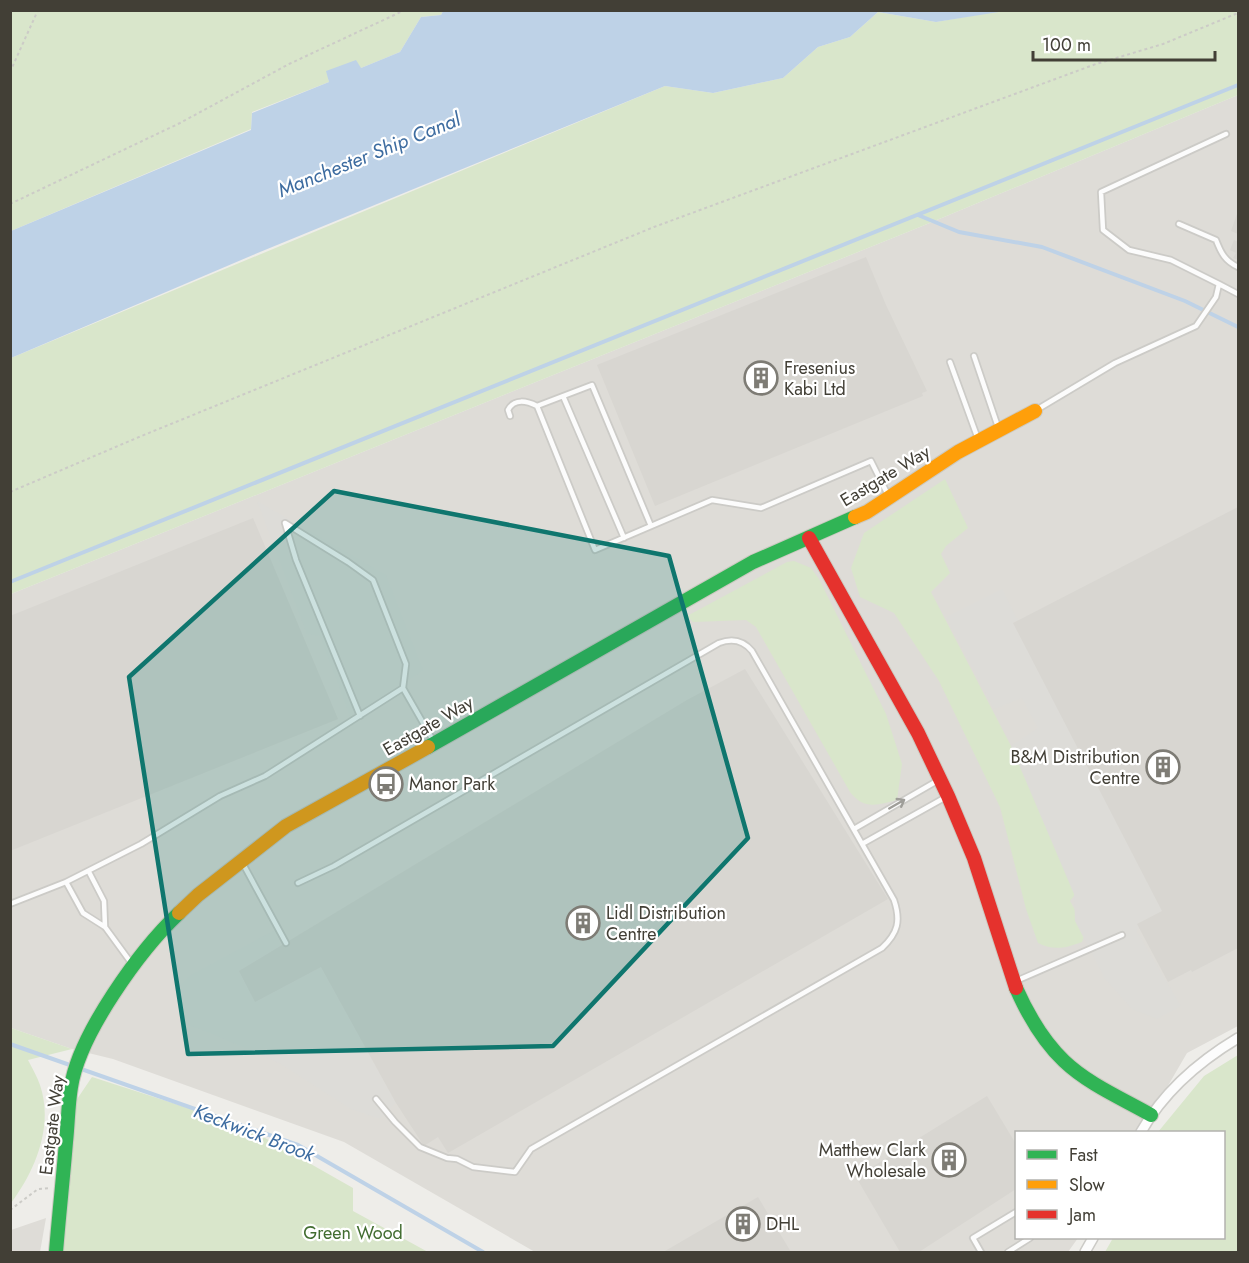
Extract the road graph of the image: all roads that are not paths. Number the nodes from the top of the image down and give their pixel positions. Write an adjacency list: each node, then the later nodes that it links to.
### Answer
1 (1226, 134): 4 (lane)
2 (1179, 224): 3 (lane)
3 (1239, 267)
4 (1219, 284): 5 (lane); 10 (lane)
5 (1239, 294)
6 (974, 356): 12 (lane)
7 (950, 362): 13 (lane)
8 (563, 396): 9 (lane); 15 (lane); 16 (lane)
9 (537, 406): 11 (lane); 16 (lane)
10 (1035, 411): 12 (street, Eastgate Way)
11 (510, 416)
12 (999, 430): 13 (street, Eastgate Way)
13 (978, 441): 14 (street, Eastgate Way)
14 (889, 497): 15 (lane); 17 (street, Eastgate Way)
15 (651, 526): 16 (lane)
16 (624, 538)
17 (809, 538): 20 (street, Eastgate Way); 21 (street)
18 (403, 688): 19 (lane); 19 (lane); 20 (lane)
19 (360, 716): 26 (lane)
20 (434, 742): 25 (street, Eastgate Way)
21 (940, 779): 22 (street); 23 (lane, one-way to 21)
22 (948, 796): 24 (lane); 34 (street)
23 (854, 829): 24 (lane); 28 (lane)
24 (862, 844): 36 (lane)
25 (241, 860): 32 (lane); 33 (street, Eastgate Way)
26 (89, 872): 27 (lane); 30 (lane)
27 (66, 882): 29 (lane); 30 (lane)
28 (298, 883)
29 (10, 904)
30 (105, 927): 33 (lane)
31 (1122, 934): 34 (lane)
32 (286, 943)
33 (133, 965): 41 (street, Eastgate Way)
34 (1014, 982): 37 (street)
35 (1239, 1038): 37 (street)
36 (376, 1099)
37 (1151, 1115): 38 (street)
38 (1142, 1131)
39 (1015, 1213): 42 (lane)
40 (1028, 1239): 43 (lane)
41 (56, 1252)
42 (981, 1252)
43 (1008, 1252)

